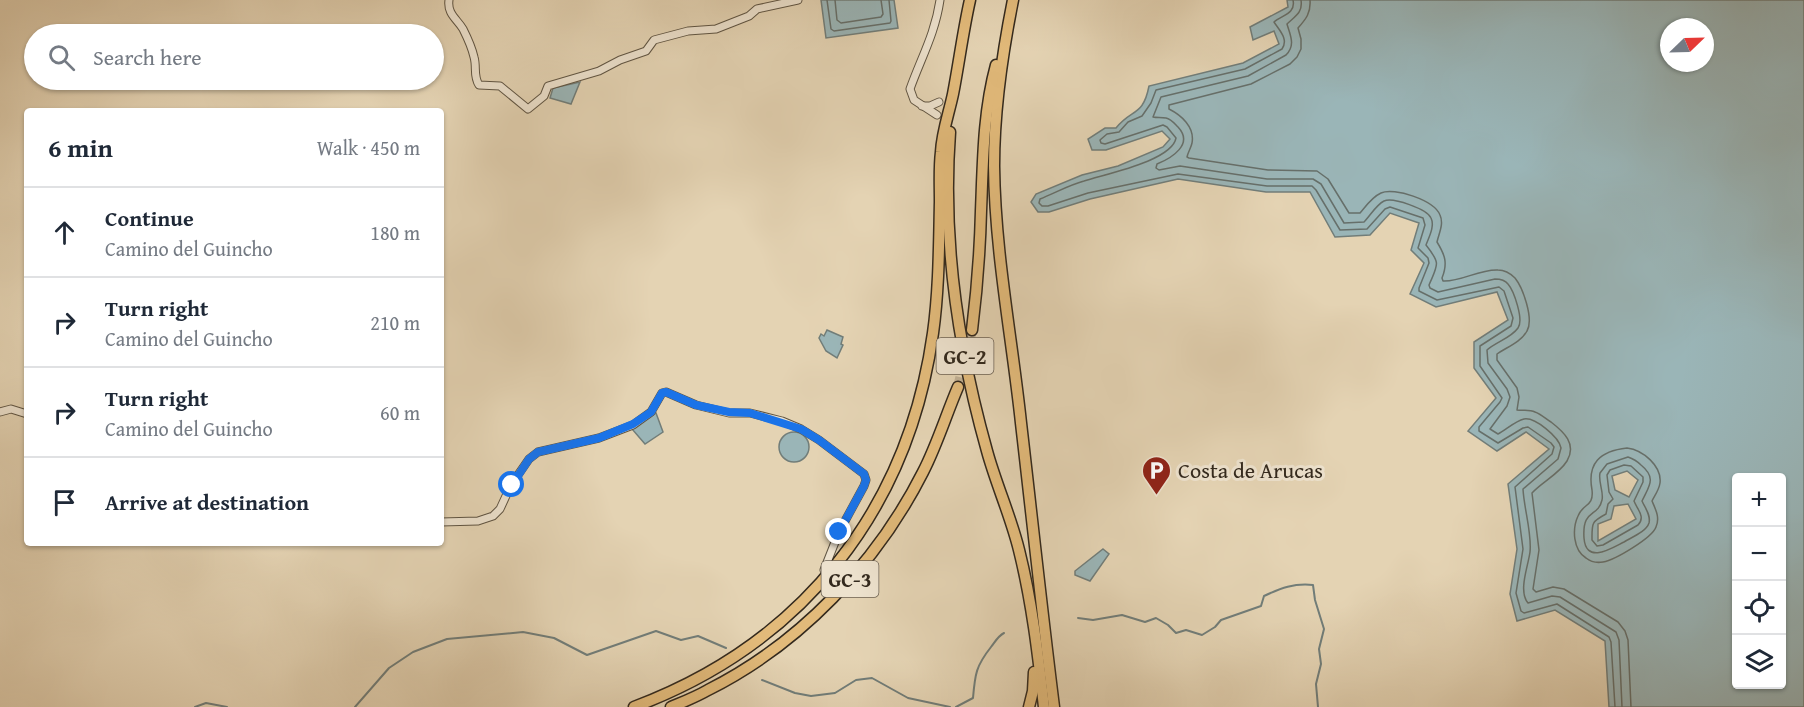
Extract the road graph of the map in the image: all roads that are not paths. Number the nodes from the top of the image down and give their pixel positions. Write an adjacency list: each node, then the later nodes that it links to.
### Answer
1 (449, 0): 2 (street)
2 (798, 0)
3 (940, 0): 9 (street)
4 (970, 0): 7 (highway, GC-2)
5 (1012, 0): 6 (highway, GC-2)
6 (1010, 13): 11 (highway); 20 (highway, GC-2)
7 (953, 93): 19 (highway, GC-2); 21 (highway, GC-3)
8 (939, 102): 9 (street)
9 (922, 106): 10 (street)
10 (937, 115)
11 (972, 330)
12 (958, 387): 23 (highway, GC-3)
13 (0, 412): 14 (street)
14 (24, 413)
15 (444, 522): 16 (street)
16 (839, 532): 17 (street); 18 (street)
17 (846, 543): 18 (highway)
18 (824, 570): 21 (highway)
19 (1036, 642): 24 (highway); 25 (highway, GC-2)
20 (1047, 647): 26 (highway, GC-2); 27 (highway)
21 (710, 673): 22 (highway, GC-3)
22 (634, 707)
23 (670, 707)
24 (1029, 707)
25 (1044, 707)
26 (1054, 707)
27 (1059, 707)

